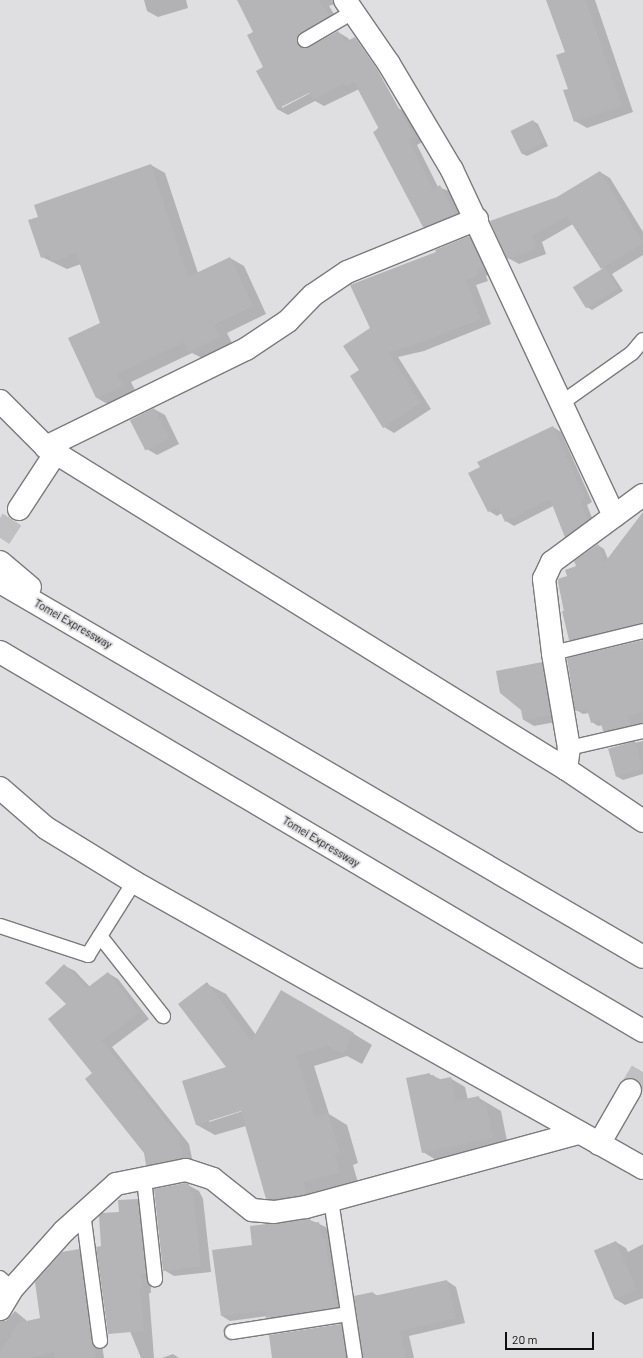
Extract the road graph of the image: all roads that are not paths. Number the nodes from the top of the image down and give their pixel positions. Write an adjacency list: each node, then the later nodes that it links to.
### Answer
1 (349, 6): 2 (lane); 3 (main road)
2 (305, 40)
3 (477, 219): 6 (main road); 7 (main road)
4 (643, 340): 6 (lane)
5 (0, 401): 7 (main road)
6 (560, 404): 10 (main road)
7 (51, 451): 9 (main road); 18 (main road)
8 (643, 495): 10 (main road)
9 (19, 509)
10 (614, 516): 16 (main road)
11 (0, 562): 13 (main road)
12 (0, 582): 13 (main road, Tomei Expressway)
13 (73, 623): 24 (main road, Tomei Expressway)
14 (643, 631): 16 (lane)
15 (0, 652): 26 (main road, Tomei Expressway)
16 (553, 653): 18 (main road)
17 (643, 730): 18 (lane)
18 (568, 758): 20 (main road)
19 (0, 788): 21 (main road)
20 (643, 822)
21 (134, 882): 23 (lane); 28 (main road)
22 (0, 926): 23 (lane)
23 (100, 936): 25 (lane)
24 (643, 957)
25 (163, 1016)
26 (643, 1031)
27 (630, 1090): 29 (main road)
28 (579, 1133): 29 (main road); 32 (main road)
29 (599, 1144): 30 (main road)
30 (643, 1168)
31 (144, 1179): 32 (main road); 33 (main road); 34 (lane)
32 (331, 1200): 37 (lane)
33 (83, 1213): 35 (main road); 39 (lane)
34 (155, 1279)
35 (6, 1284): 36 (main road)
36 (0, 1309)
37 (348, 1314): 38 (lane); 40 (lane)
38 (232, 1332)
39 (100, 1341)
40 (356, 1358)

